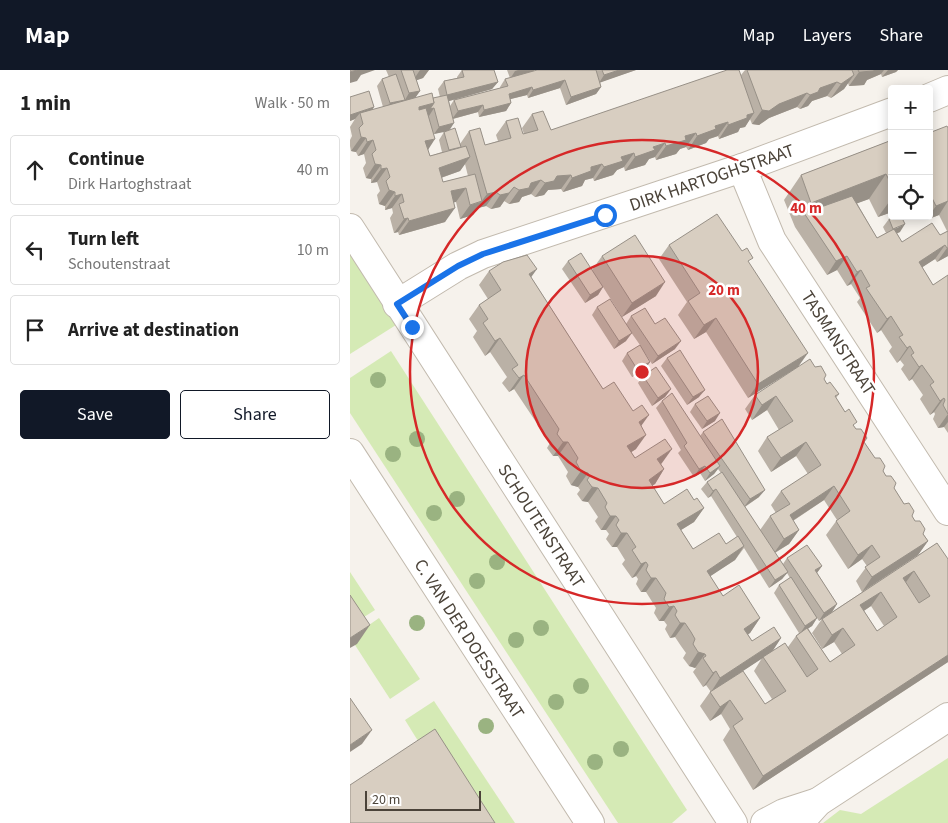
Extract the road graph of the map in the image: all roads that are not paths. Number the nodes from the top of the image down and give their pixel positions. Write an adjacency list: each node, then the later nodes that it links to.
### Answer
1 (948, 90): 2 (street)
2 (933, 96)
3 (888, 113): 4 (street, DIRK HARTOGHSTRAAT)
4 (742, 168): 6 (street, DIRK HARTOGHSTRAAT); 8 (street, TASMANSTRAAT)
5 (350, 228): 6 (street, SCHOUTENSTRAAT)
6 (397, 304): 12 (street, SCHOUTENSTRAAT)
7 (350, 453): 11 (street, C. VAN DER DOESSTRAAT)
8 (948, 511)
9 (948, 717): 10 (street)
10 (818, 802): 13 (street); 14 (street)
11 (590, 823)
12 (733, 823)
13 (765, 823)
14 (800, 823)

